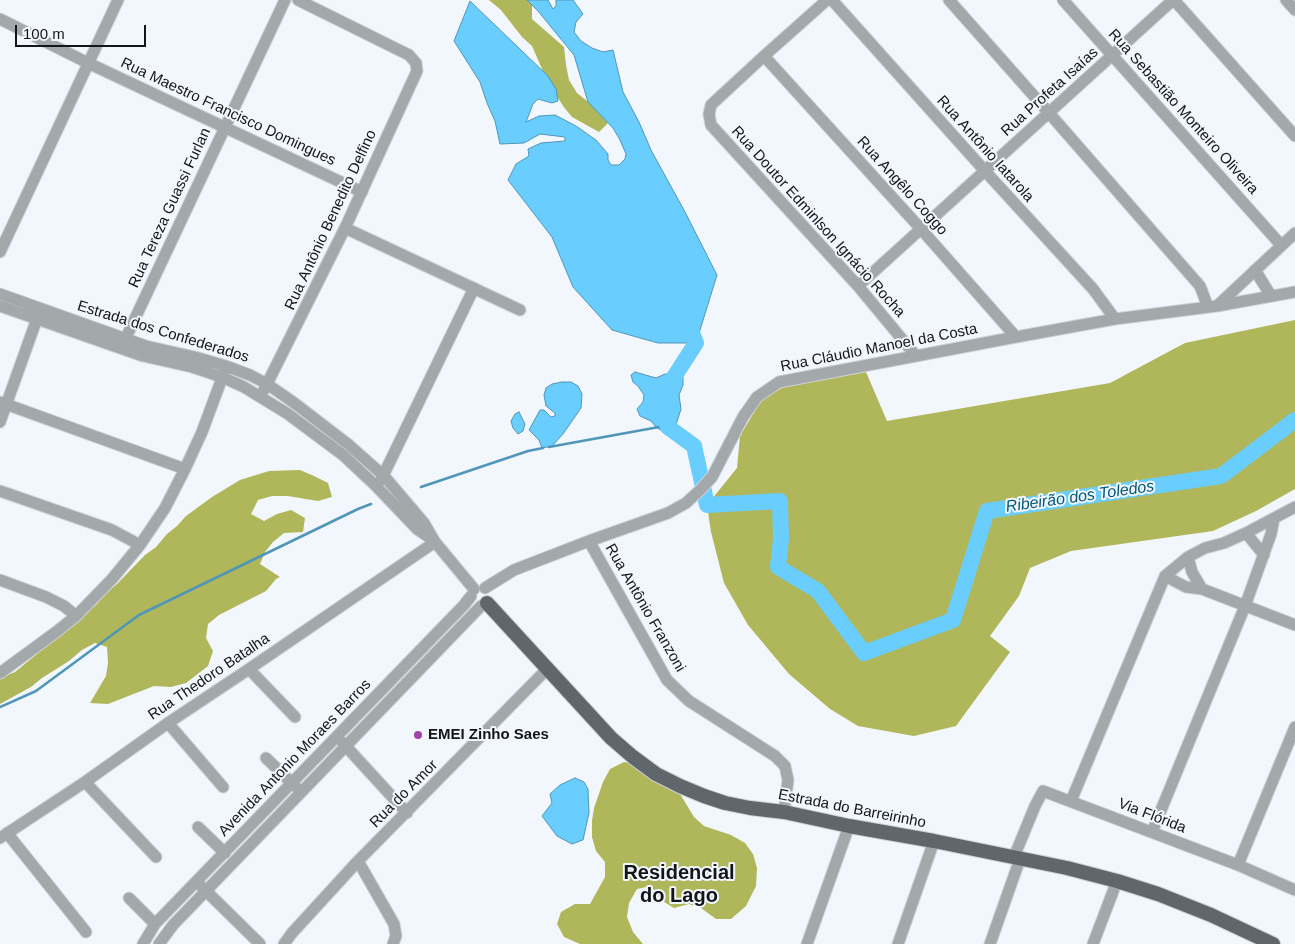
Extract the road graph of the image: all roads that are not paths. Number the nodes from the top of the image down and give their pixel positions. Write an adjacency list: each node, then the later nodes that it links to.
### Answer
1 (118, 0): 14 (street)
2 (285, 0): 16 (street, Rua Tereza Guassi Furlan)
3 (298, 0): 19 (street, Rua Antônio Benedito Delfino)
4 (828, 0): 13 (street)
5 (832, 0): 18 (street, Rua Antônio Iatarola)
6 (949, 0): 15 (street)
7 (1063, 0): 12 (street, Rua Sebastião Monteiro Oliveira)
8 (1174, 0): 12 (street, Rua Profeta Isaías); 17 (street)
9 (1286, 0): 10 (street)
10 (1295, 10)
11 (0, 20): 14 (street, Rua Maestro Francisco Domingues)
12 (1112, 55): 15 (street, Rua Profeta Isaías); 23 (street, Rua Sebastião Monteiro Oliveira)
13 (764, 56): 21 (street, Rua Angêlo Coggo); 26 (street, Rua Doutor Edminlson Ignácio Rocha)
14 (88, 63): 16 (street, Rua Maestro Francisco Domingues); 24 (street)
15 (1049, 113): 18 (street, Rua Profeta Isaías); 32 (street)
16 (224, 127): 19 (street, Rua Maestro Francisco Domingues); 37 (street, Rua Tereza Guassi Furlan)
17 (1295, 136)
18 (985, 171): 21 (street, Rua Profeta Isaías); 35 (street, Rua Antônio Iatarola)
19 (362, 192): 20 (street, Rua Antônio Benedito Delfino)
20 (345, 228): 27 (street); 40 (street, Rua Antônio Benedito Delfino)
21 (921, 229): 26 (street, Rua Profeta Isaías); 36 (street, Rua Angêlo Coggo)
22 (1295, 233): 23 (street)
23 (1281, 245): 25 (street)
24 (0, 252)
25 (1255, 270): 30 (street); 32 (street)
26 (858, 286): 38 (street, Rua Doutor Edminlson Ignácio Rocha)
27 (474, 288): 33 (street); 45 (street)
28 (1295, 292): 30 (street, Rua Cláudio Manoel da Costa)
29 (0, 294): 34 (street, Estrada dos Confederados)
30 (1271, 296): 32 (street, Rua Cláudio Manoel da Costa)
31 (0, 306): 34 (street, Estrada dos Confederados)
32 (1212, 307): 35 (street, Rua Cláudio Manoel da Costa)
33 (520, 310)
34 (39, 314): 37 (street, Estrada dos Confederados); 42 (street)
35 (1115, 319): 36 (street, Rua Cláudio Manoel da Costa)
36 (1016, 337): 38 (street, Rua Cláudio Manoel da Costa)
37 (123, 343): 39 (street, Estrada dos Confederados)
38 (916, 356): 51 (street, Rua Cláudio Manoel da Costa)
39 (224, 372): 40 (street, Estrada dos Confederados); 41 (street, Estrada dos Confederados); 44 (street)
40 (267, 384): 41 (street, Rua Antônio Benedito Delfino); 45 (street, Estrada dos Confederados)
41 (261, 396): 46 (street, Estrada dos Confederados)
42 (3, 403): 43 (street); 44 (street)
43 (0, 422)
44 (185, 469): 53 (street)
45 (384, 476): 46 (street); 52 (street, Estrada dos Confederados)
46 (376, 486): 52 (street, Estrada dos Confederados)
47 (0, 492): 53 (street)
48 (1295, 507): 49 (street)
49 (1274, 519): 50 (street); 54 (street)
50 (1246, 533): 54 (street); 55 (street)
51 (589, 541): 59 (street, Rua Cláudio Manoel da Costa); 78 (street, Rua Antônio Franzoni)
52 (435, 542): 59 (street, Estrada dos Confederados); 65 (street, Rua Thedoro Batalha)
53 (140, 545): 62 (street)
54 (1264, 555): 61 (street)
55 (1188, 557): 56 (street); 58 (street)
56 (1165, 576): 58 (street); 77 (street)
57 (0, 580): 62 (street)
58 (1202, 589): 61 (street)
59 (477, 591): 60 (street, Estrada dos Confederados); 60 (street); 70 (street, Avenida Antonio Moraes Barros)
60 (484, 604): 64 (main road, Estrada do Barreirinho); 71 (street, Avenida Antonio Moraes Barros)
61 (1245, 606): 63 (street); 82 (street)
62 (76, 616): 66 (street)
63 (1295, 626)
64 (548, 668): 78 (main road, Estrada do Barreirinho); 79 (street, Rua do Amor)
65 (249, 669): 67 (street); 68 (street, Rua Thedoro Batalha)
66 (0, 673)
67 (294, 717)
68 (168, 723): 73 (street, Rua Thedoro Batalha); 75 (street)
69 (1295, 727): 89 (street)
70 (337, 736): 71 (street); 74 (street, Avenida Antonio Moraes Barros)
71 (346, 747): 76 (street, Avenida Antonio Moraes Barros); 79 (street)
72 (266, 758): 74 (street)
73 (85, 782): 83 (street, Rua Thedoro Batalha); 86 (street)
74 (292, 783): 76 (street); 85 (street, Avenida Antonio Moraes Barros)
75 (224, 788)
76 (302, 793): 93 (street, Avenida Antonio Moraes Barros)
77 (1071, 801): 82 (street, Via Flórida); 87 (street, Via Flórida)
78 (784, 812): 80 (main road, Estrada do Barreirinho)
79 (406, 813): 88 (street, Rua do Amor)
80 (849, 826): 84 (main road, Estrada do Barreirinho); 102 (street)
81 (198, 827): 85 (street)
82 (1152, 832): 89 (street, Via Flórida)
83 (3, 836): 96 (street)
84 (934, 841): 87 (main road, Estrada do Barreirinho); 103 (street)
85 (224, 852): 91 (street, Avenida Antonio Moraes Barros)
86 (156, 857)
87 (1017, 858): 90 (main road, Estrada do Barreirinho); 104 (street)
88 (358, 861): 100 (street, Rua do Amor); 101 (street)
89 (1238, 865): 92 (street, Via Flórida)
90 (1117, 881): 105 (street); 106 (main road, Estrada do Barreirinho)
91 (196, 882): 93 (street); 95 (street, Avenida Antonio Moraes Barros)
92 (1295, 890)
93 (206, 891): 98 (street, Avenida Antonio Moraes Barros); 99 (street)
94 (130, 898): 95 (street)
95 (155, 924): 97 (street, Avenida Antonio Moraes Barros)
96 (86, 932)
97 (143, 944)
98 (160, 944)
99 (260, 944)
100 (284, 944)
101 (394, 944)
102 (807, 944)
103 (898, 944)
104 (990, 944)
105 (1093, 944)
106 (1273, 944)

